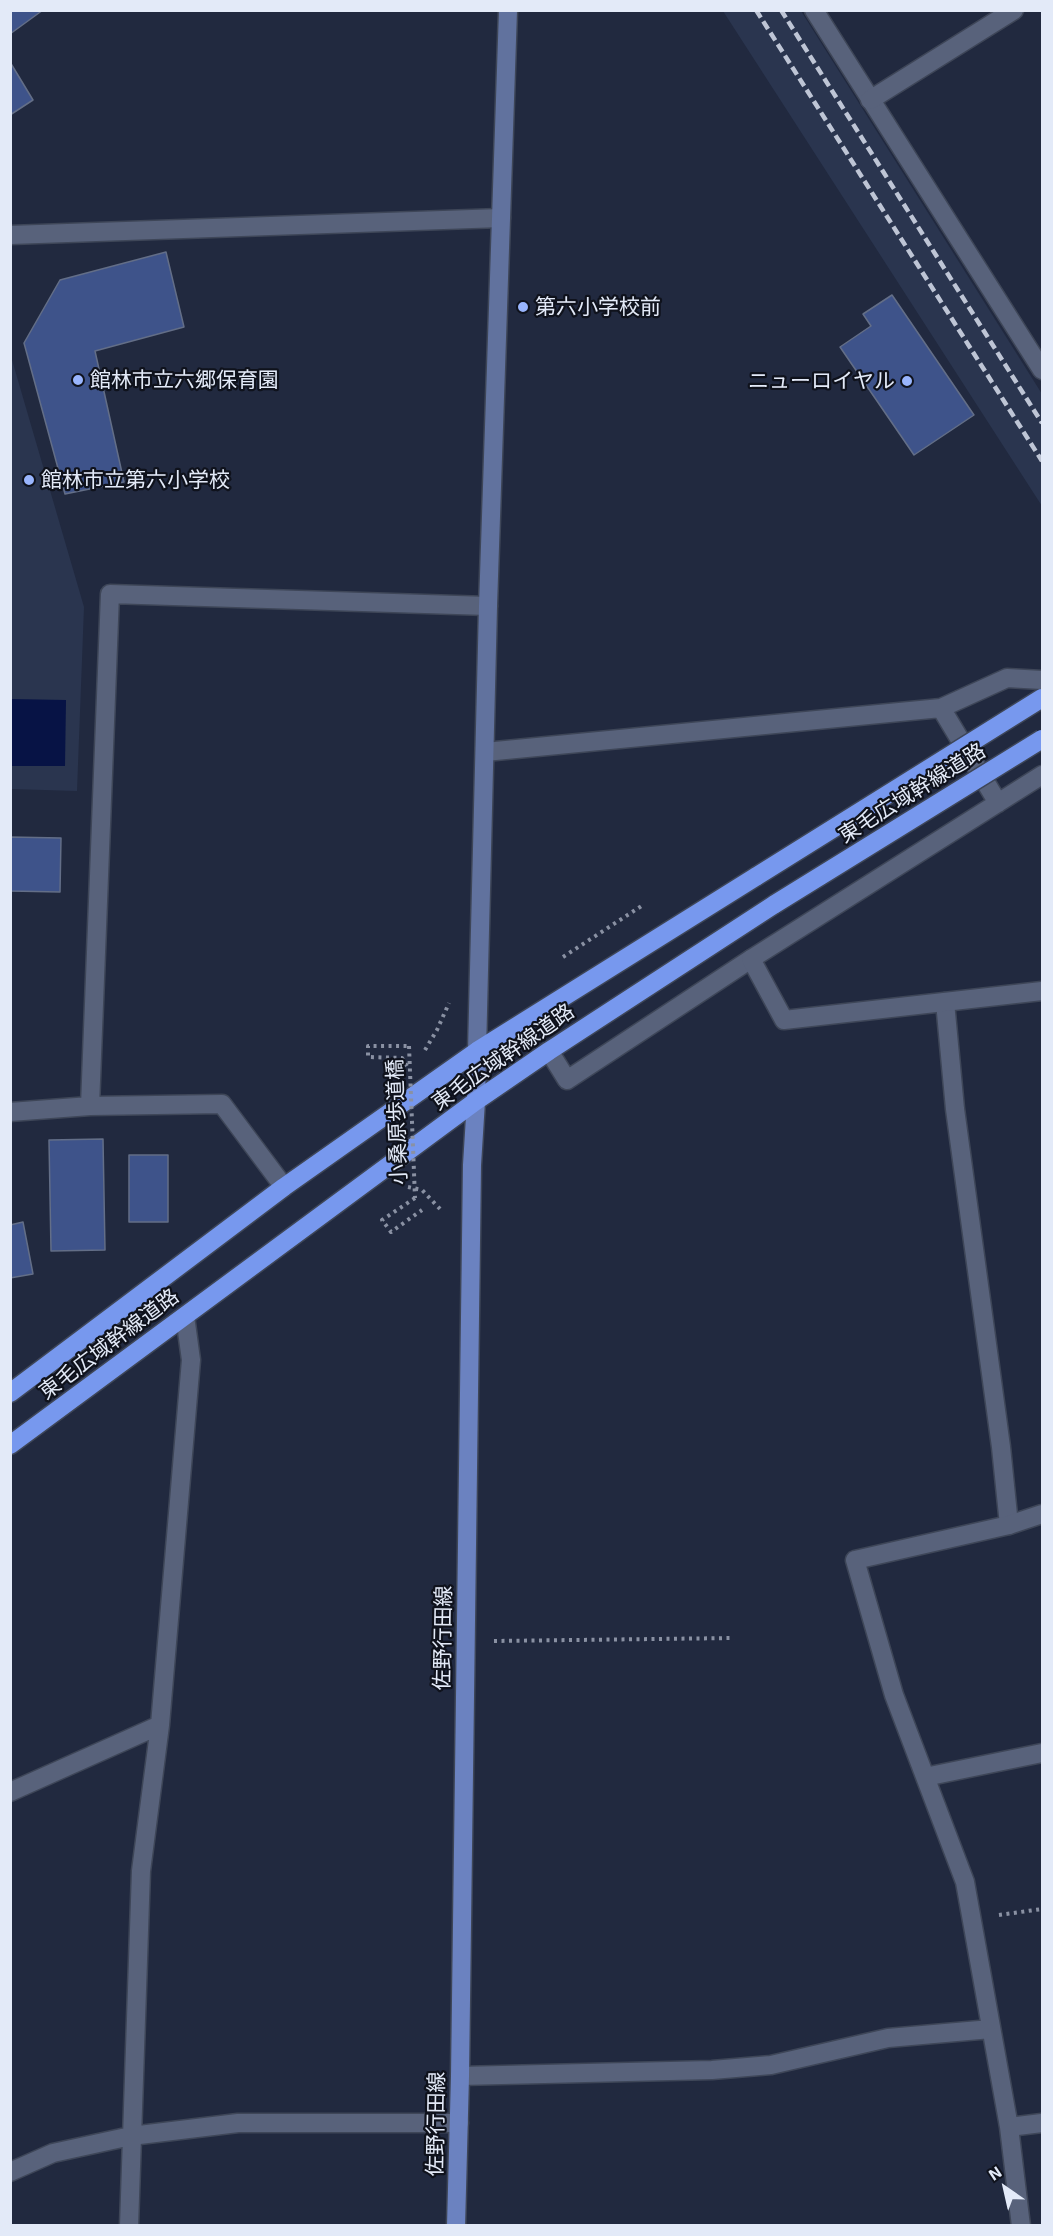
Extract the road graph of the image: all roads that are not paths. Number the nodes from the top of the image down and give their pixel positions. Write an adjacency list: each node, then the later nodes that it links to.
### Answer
1 (508, 10): 5 (street)
2 (814, 10): 4 (street)
3 (1014, 10): 4 (street)
4 (870, 100): 7 (street)
5 (501, 218): 6 (street); 8 (street)
6 (10, 235)
7 (1042, 370)
8 (488, 606): 13 (street); 22 (street)
9 (1042, 680): 11 (street)
10 (1042, 698): 19 (highway, 東毛広域幹線道路, bridge)
11 (941, 708): 13 (street); 15 (street)
12 (1042, 739): 20 (highway, 東毛広域幹線道路, bridge)
13 (485, 752): 19 (street)
14 (1042, 775): 15 (street)
15 (998, 803): 16 (street)
16 (752, 959): 18 (street); 20 (street)
17 (1042, 991): 18 (street)
18 (945, 1002): 29 (street)
19 (477, 1051): 21 (main road, 佐野行田線); 24 (highway, 東毛広域幹線道路)
20 (549, 1051): 21 (highway, 東毛広域幹線道路)
21 (476, 1101): 25 (highway, 東毛広域幹線道路); 35 (main road, 佐野行田線)
22 (90, 1106): 23 (street); 24 (street)
23 (10, 1112)
24 (284, 1187): 26 (highway, 東毛広域幹線道路)
25 (185, 1316): 27 (highway, 東毛広域幹線道路); 30 (street)
26 (10, 1393)
27 (10, 1445)
28 (1042, 1514): 29 (street)
29 (1009, 1525): 32 (street)
30 (160, 1725): 33 (street); 39 (street)
31 (1042, 1753): 32 (street)
32 (925, 1777): 34 (street)
33 (10, 1792)
34 (991, 2029): 35 (street); 38 (street)
35 (460, 2076): 36 (main road, 佐野行田線)
36 (459, 2123): 39 (street); 42 (main road, 佐野行田線)
37 (1042, 2123): 38 (street)
38 (1010, 2127): 43 (street)
39 (132, 2136): 40 (street); 41 (street)
40 (10, 2172)
41 (129, 2226)
42 (456, 2226)
43 (1020, 2226)

